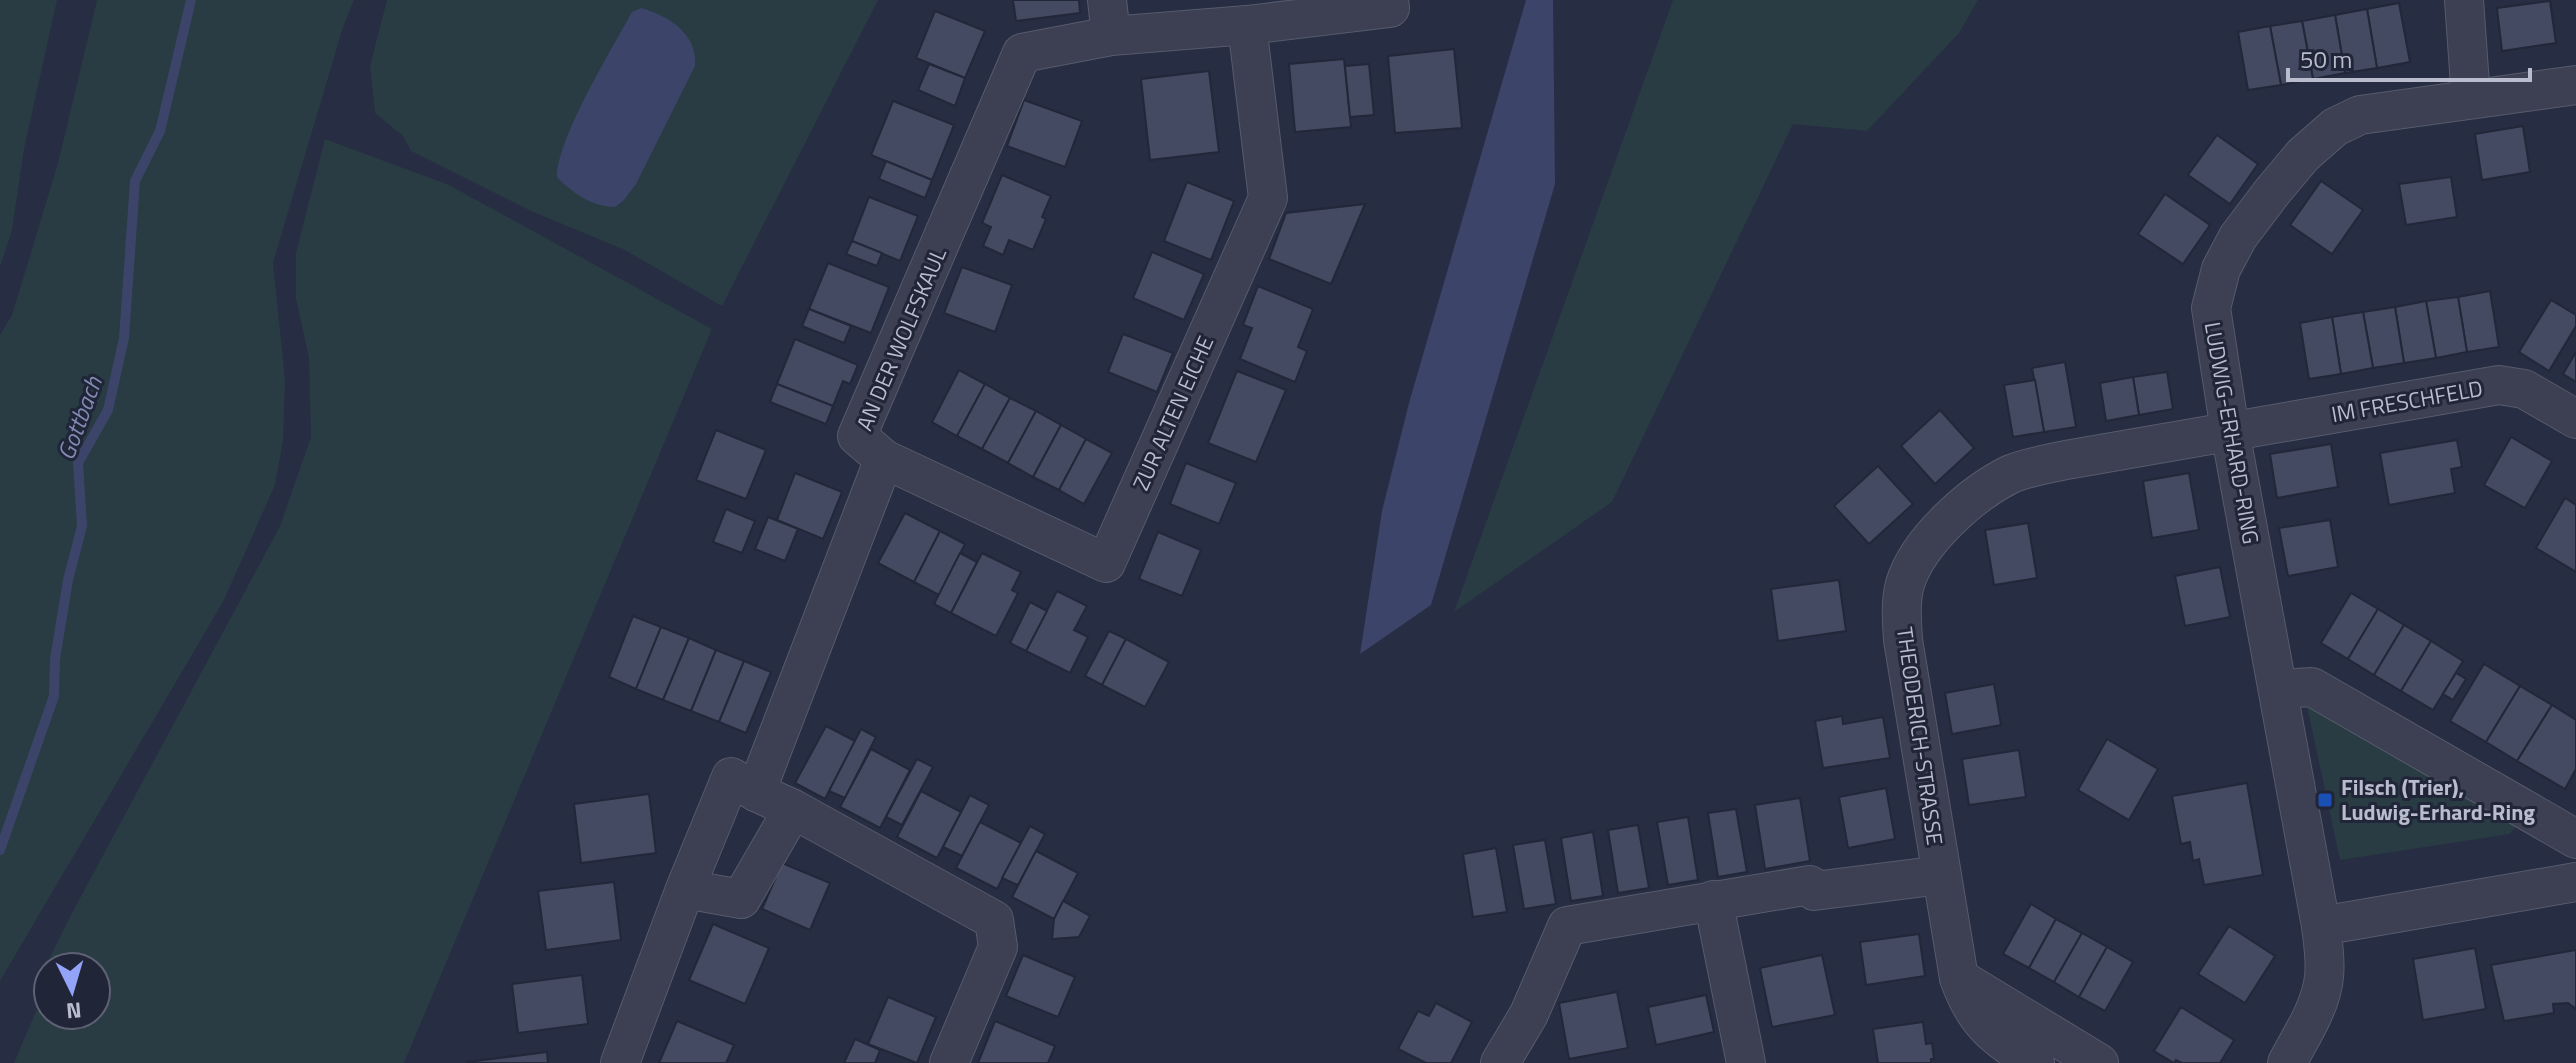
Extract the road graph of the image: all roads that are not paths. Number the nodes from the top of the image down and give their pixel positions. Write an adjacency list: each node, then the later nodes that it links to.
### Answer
1 (1389, 0): 4 (street, AN DER WOLFSKAUL)
2 (2464, 0): 6 (street)
3 (1109, 18): 4 (street, AN DER WOLFSKAUL); 9 (street, AN DER WOLFSKAUL)
4 (1247, 25): 9 (street, ZUR ALTEN EICHE)
5 (2576, 85): 6 (street, LUDWIG-ERHARD-RING)
6 (2471, 99): 8 (street, LUDWIG-ERHARD-RING)
7 (2576, 419): 8 (street, IM FRESCHFELD)
8 (2230, 431): 10 (street, LUDWIG-ERHARD-RING); 14 (street, THEODERICH-STRASSE)
9 (884, 459): 11 (street, AN DER WOLFSKAUL)
10 (2279, 689): 13 (street); 18 (street, LUDWIG-ERHARD-RING)
11 (756, 792): 12 (street); 16 (street)
12 (793, 809): 16 (street); 21 (street)
13 (2576, 839)
14 (1941, 875): 17 (street); 19 (street, THEODERICH-STRASSE)
15 (2576, 882): 18 (street)
16 (685, 889): 20 (street)
17 (1713, 900): 22 (street); 23 (street)
18 (2321, 926): 26 (street, LUDWIG-ERHARD-RING)
19 (1959, 978): 24 (street, THEODERICH-STRASSE); 25 (street)
20 (620, 1063)
21 (949, 1063)
22 (1500, 1063)
23 (1746, 1063)
24 (2035, 1063)
25 (2099, 1063)
26 (2287, 1063)

